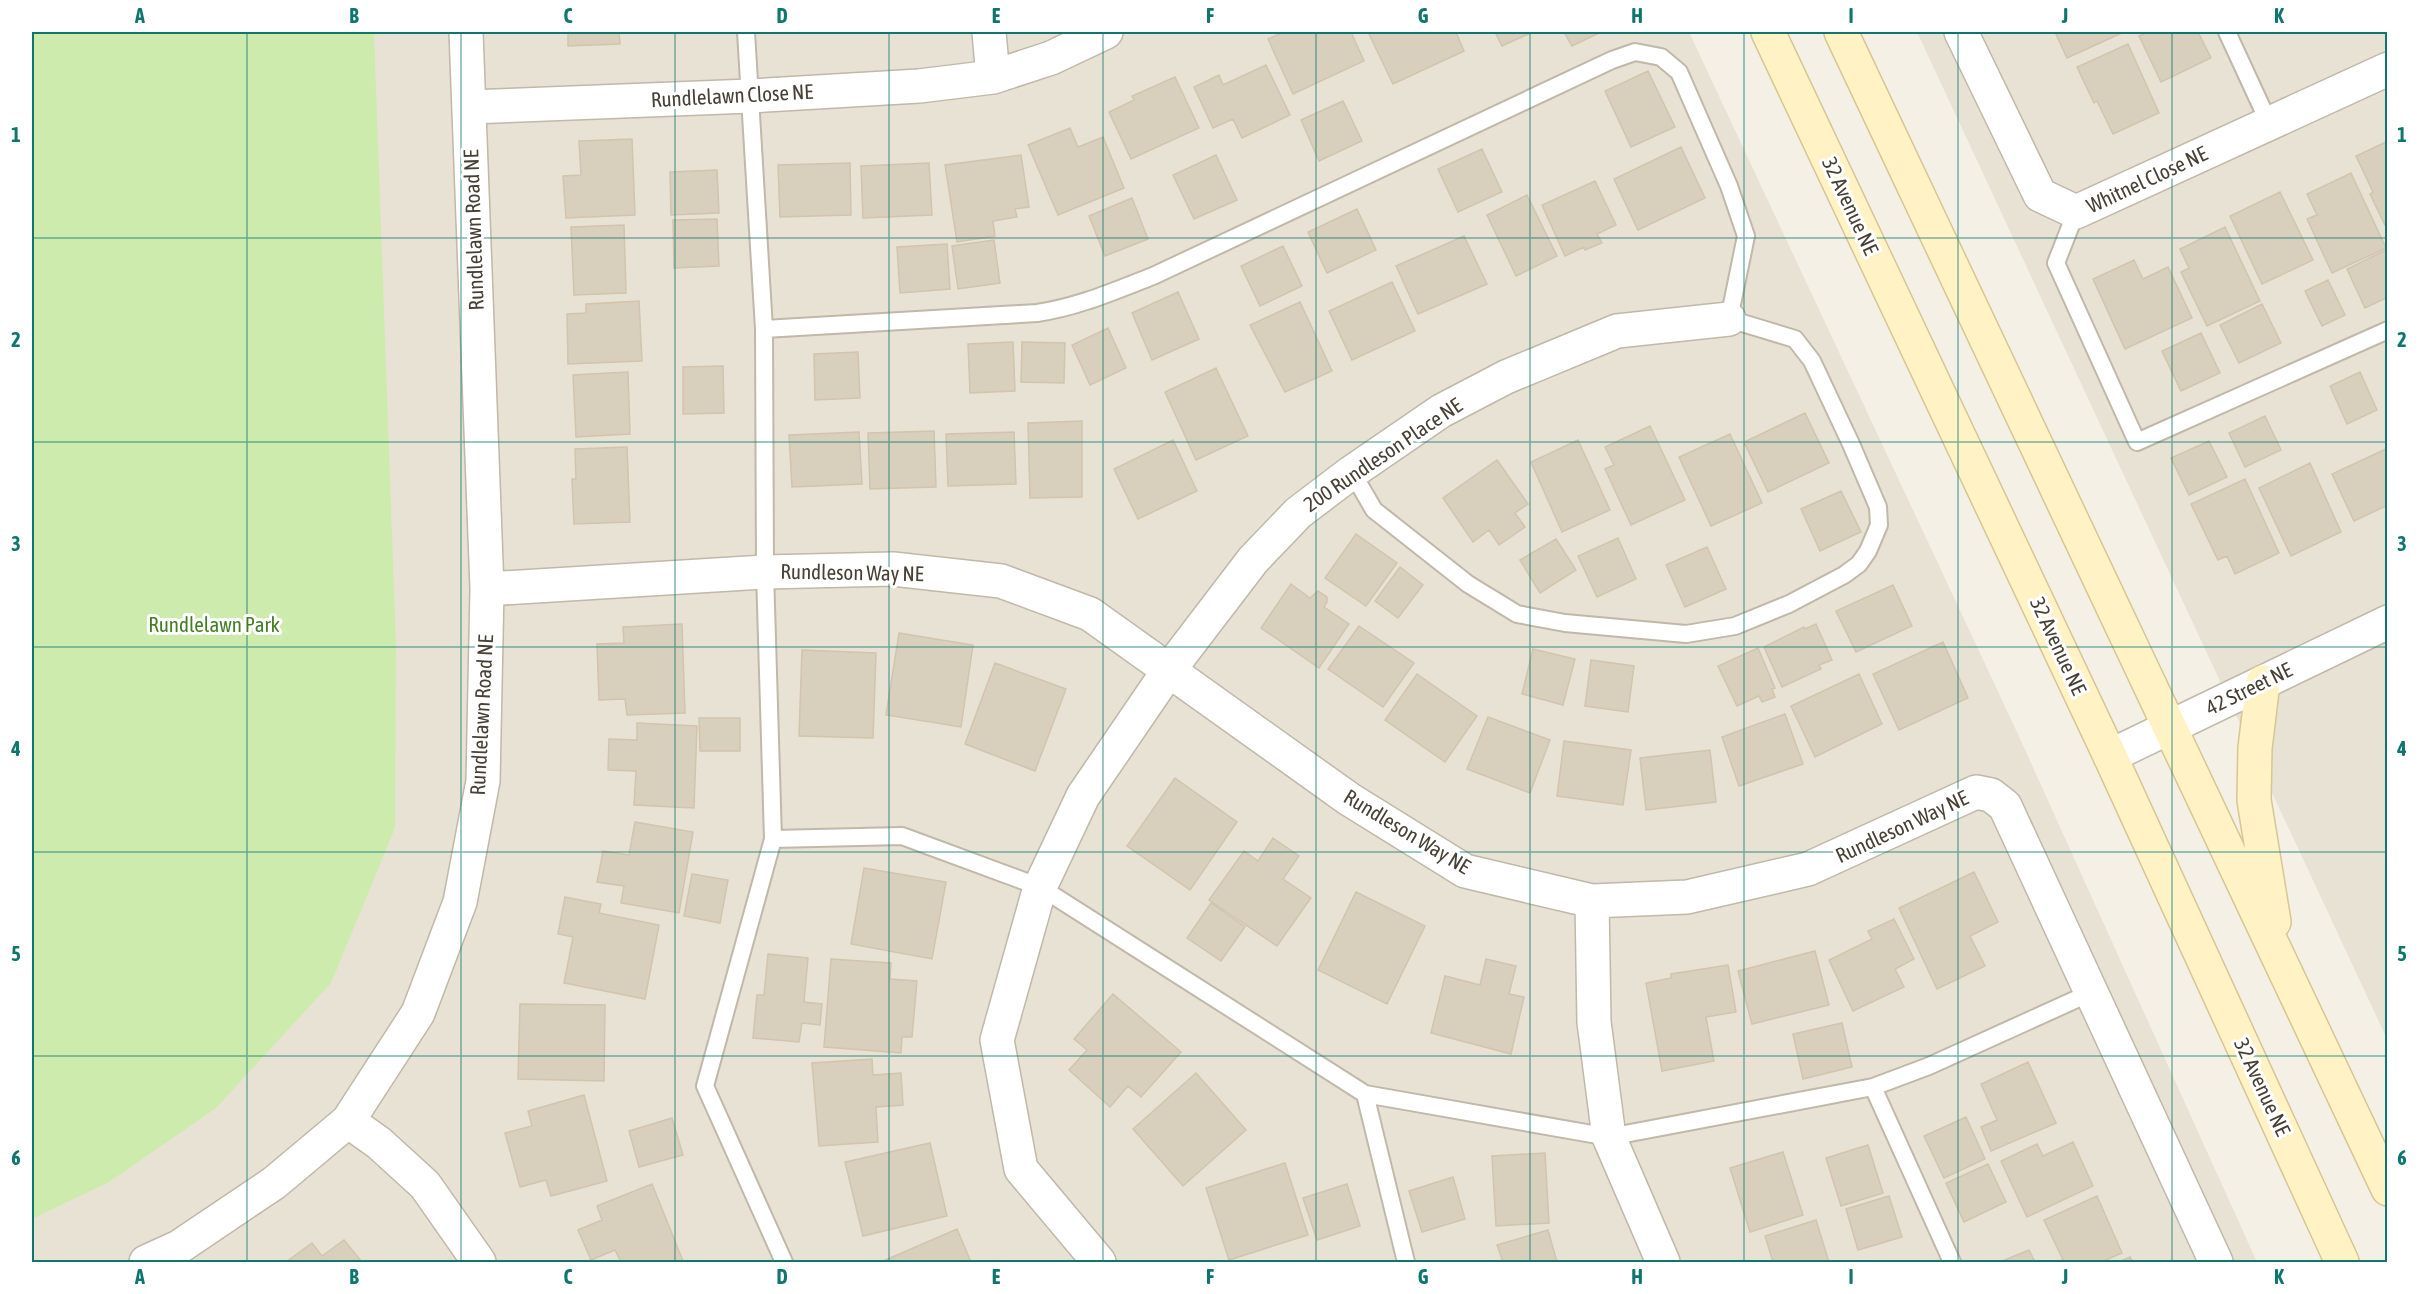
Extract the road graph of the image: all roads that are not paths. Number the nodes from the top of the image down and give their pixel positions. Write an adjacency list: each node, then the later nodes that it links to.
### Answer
1 (466, 32): 12 (street, Rundlelawn Road NE)
2 (746, 32): 11 (lane)
3 (989, 32): 10 (street)
4 (1106, 32): 10 (street, Rundlelawn Close NE)
5 (1768, 32): 25 (main road, 32 Avenue NE)
6 (1841, 32): 24 (main road)
7 (1961, 32): 14 (street, Whitnel Close NE)
8 (2227, 32): 13 (lane)
9 (2388, 69): 13 (street, Whitnel Close NE)
10 (993, 76): 11 (street, Rundlelawn Close NE)
11 (750, 96): 12 (street, Rundlelawn Close NE); 16 (lane)
12 (470, 107): 20 (street, Rundlelawn Road NE)
13 (2269, 123): 14 (street, Whitnel Close NE)
14 (2076, 213): 17 (lane)
15 (1729, 319): 16 (lane); 18 (street, 200 Rundleson Place NE); 18 (lane)
16 (764, 329): 19 (lane)
17 (2388, 330)
18 (1352, 472): 22 (street, 200 Rundleson Place NE)
19 (765, 572): 20 (street, Rundleson Way NE); 22 (street, Rundleson Way NE); 26 (lane)
20 (487, 589): 33 (street, Rundlelawn Road NE)
21 (2388, 622): 23 (street, 42 Street NE)
22 (1169, 670): 27 (street, 200 Rundleson Place NE); 28 (street, Rundleson Way NE)
23 (2263, 682): 24 (street, 42 Street NE); 29 (main road)
24 (2171, 727): 25 (street, 42 Street NE); 29 (main road)
25 (2110, 756): 45 (main road, 32 Avenue NE)
26 (773, 839): 27 (lane); 39 (lane)
27 (1040, 887): 32 (lane); 40 (street, 200 Rundleson Place NE)
28 (1592, 901): 30 (street, Rundleson Way NE); 34 (street)
29 (2280, 960): 35 (main road)
30 (2090, 993): 31 (lane); 44 (street, Rundleson Way NE)
31 (1874, 1087): 34 (lane); 43 (lane)
32 (1365, 1094): 34 (lane); 41 (lane)
33 (348, 1121): 36 (street, Rundlelawn Road NE); 38 (street)
34 (1610, 1137): 42 (street)
35 (2388, 1189)
36 (183, 1255): 37 (street, Rundlelawn Road NE)
37 (146, 1263)
38 (478, 1263)
39 (784, 1263)
40 (1099, 1263)
41 (1406, 1263)
42 (1663, 1263)
43 (1952, 1263)
44 (2216, 1263)
45 (2342, 1263)

